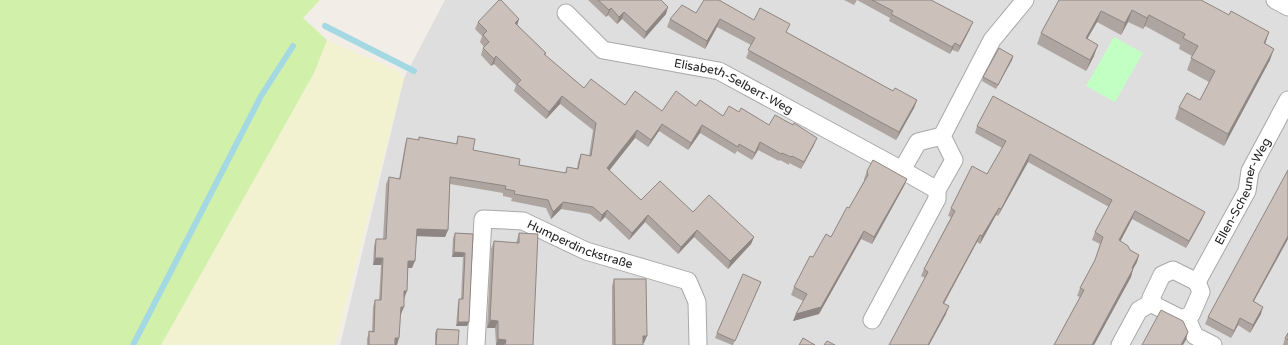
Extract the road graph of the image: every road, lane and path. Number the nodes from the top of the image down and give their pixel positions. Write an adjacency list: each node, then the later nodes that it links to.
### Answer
1 (1275, 0): 3 (street)
2 (1022, 1): 6 (street)
3 (1288, 7)
4 (566, 13): 7 (street, Elisabeth-Selbert-Weg)
5 (1288, 100): 9 (street, Ellen-Scheuner-Weg)
6 (942, 136): 7 (street); 8 (street)
7 (902, 170): 8 (street, Elisabeth-Selbert-Weg)
8 (937, 190): 12 (street)
9 (1197, 282): 10 (street); 11 (street)
10 (1153, 302): 11 (street); 15 (street)
11 (1186, 317): 16 (street)
12 (872, 320)
13 (476, 345): 14 (street, Humperdinckstraße)
14 (698, 345)
15 (1120, 345)
16 (1213, 345)

